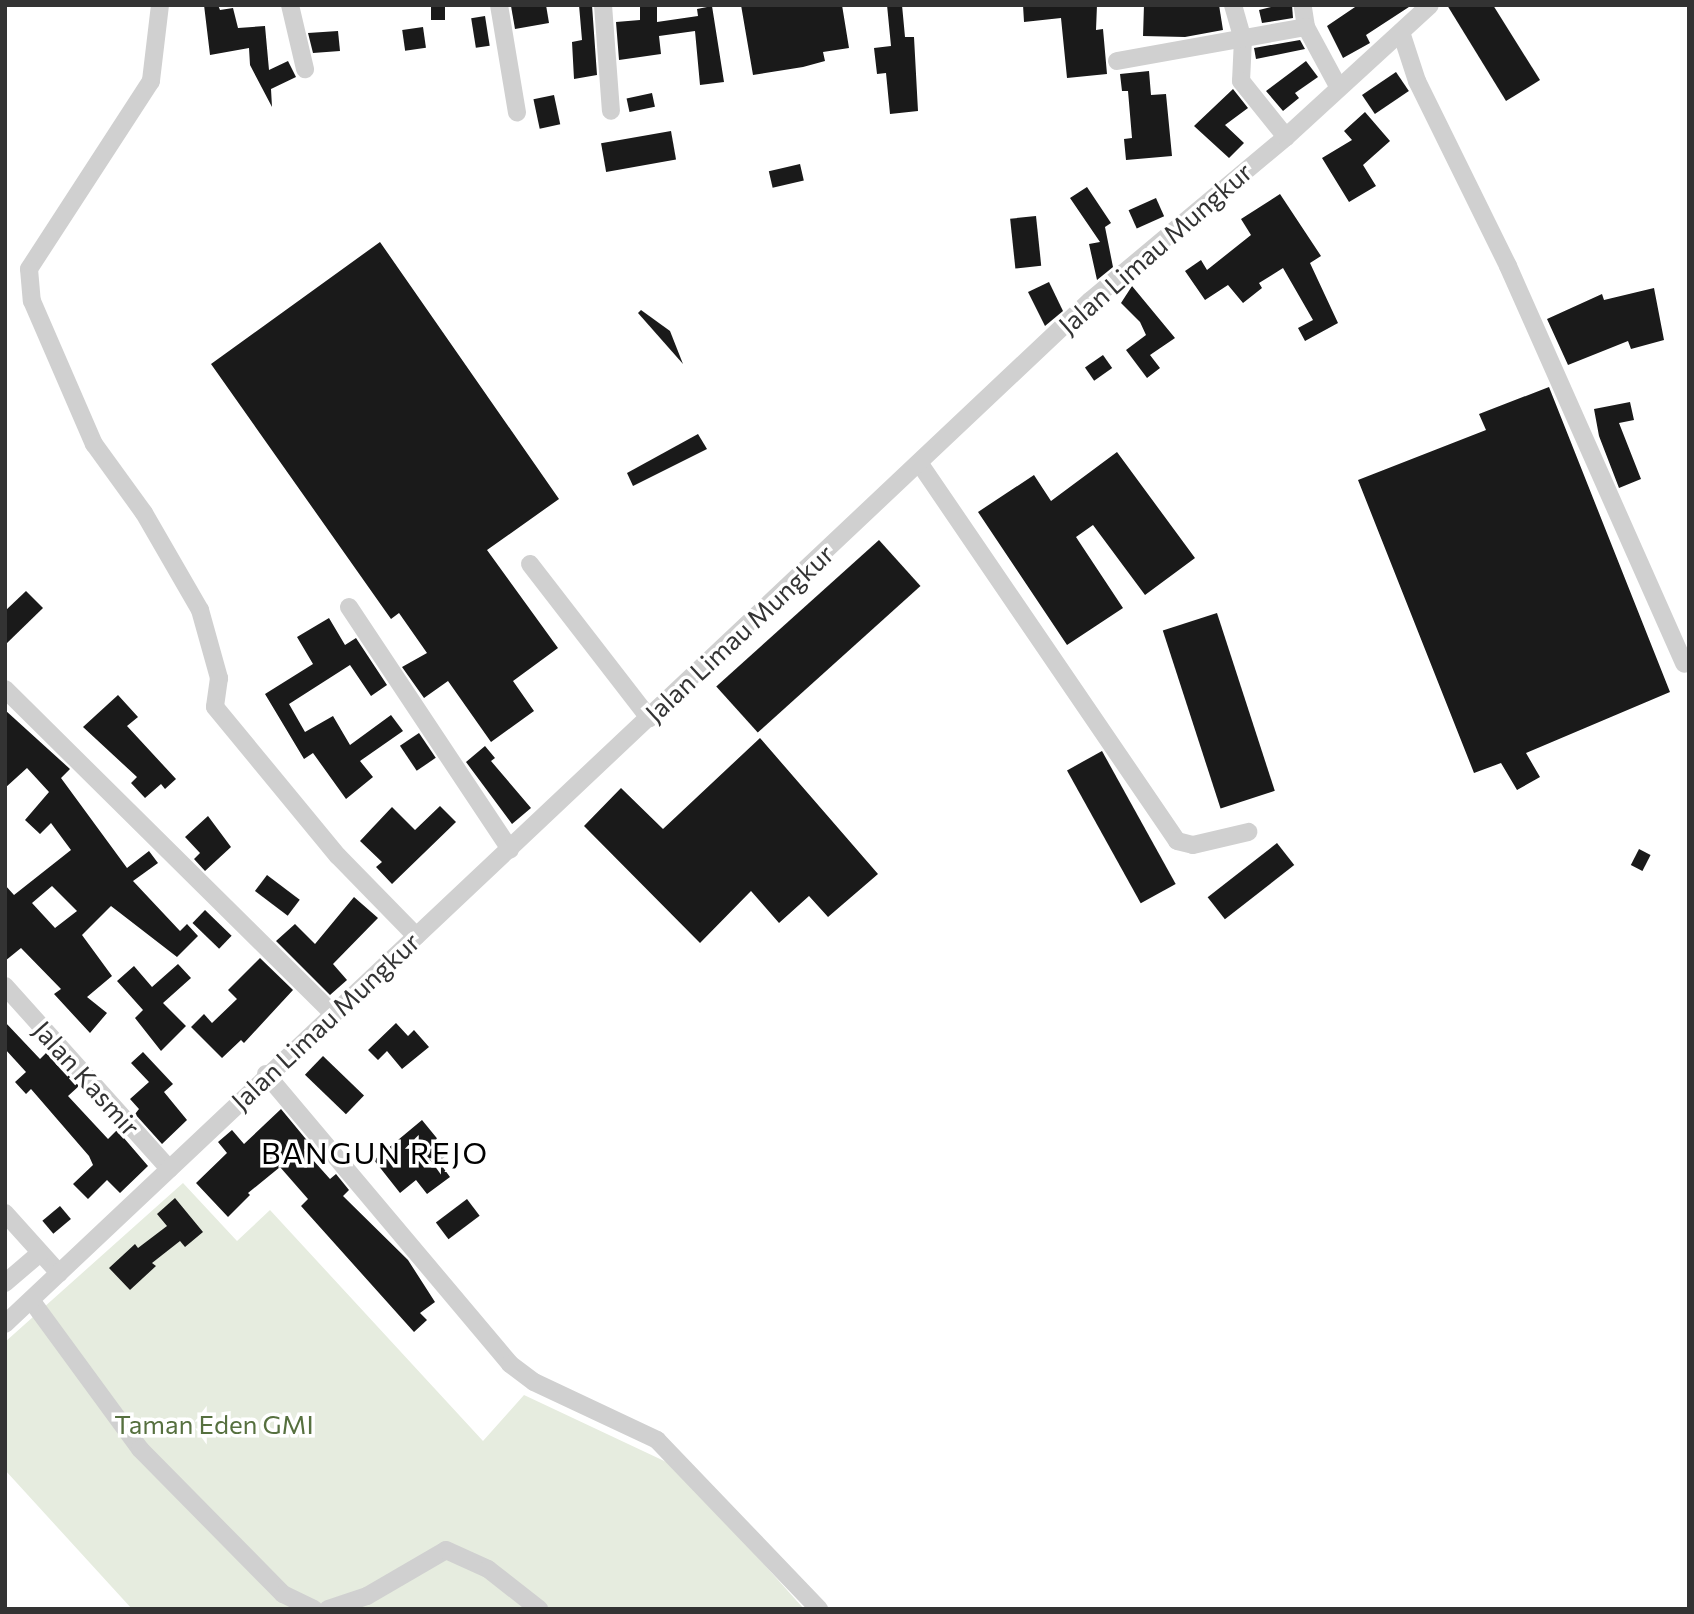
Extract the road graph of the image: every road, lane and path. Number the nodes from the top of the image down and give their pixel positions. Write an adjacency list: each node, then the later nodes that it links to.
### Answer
1 (160, 5): 25 (street)
2 (290, 5): 12 (street)
3 (499, 5): 15 (street)
4 (603, 5): 14 (street)
5 (1233, 5): 10 (street)
6 (1430, 5): 9 (street, Jalan Limau Mungkur)
7 (1303, 8): 8 (street)
8 (1306, 27): 10 (street); 13 (street)
9 (1401, 32): 13 (street, Jalan Limau Mungkur); 20 (street)
10 (1243, 39): 11 (street); 16 (street)
11 (1117, 61)
12 (305, 69)
13 (1339, 88): 16 (street, Jalan Limau Mungkur)
14 (611, 111)
15 (517, 113)
16 (1286, 137): 17 (street, Jalan Limau Mungkur)
17 (920, 464): 22 (street, Jalan Limau Mungkur); 23 (street)
18 (530, 564): 22 (street)
19 (349, 607): 24 (street)
20 (1684, 664)
21 (5, 689): 27 (street)
22 (649, 718): 24 (street, Jalan Limau Mungkur)
23 (1248, 832)
24 (510, 849): 25 (street, Jalan Limau Mungkur)
25 (416, 936): 27 (street, Jalan Limau Mungkur)
26 (5, 986): 29 (street, Jalan Kasmir)
27 (332, 1013): 28 (street, Jalan Limau Mungkur)
28 (267, 1074): 29 (street, Jalan Limau Mungkur); 40 (street)
29 (169, 1169): 33 (street, Jalan Limau Mungkur)
30 (5, 1213): 31 (street)
31 (40, 1252): 32 (street); 33 (street)
32 (22, 1269): 34 (street); 35 (street)
33 (59, 1273): 35 (street, Jalan Limau Mungkur)
34 (6, 1283): 35 (street)
35 (33, 1299): 36 (street, Jalan Limau Mungkur); 37 (street)
36 (5, 1324)
37 (314, 1609)
38 (328, 1609): 39 (street)
39 (538, 1609)
40 (819, 1609)

